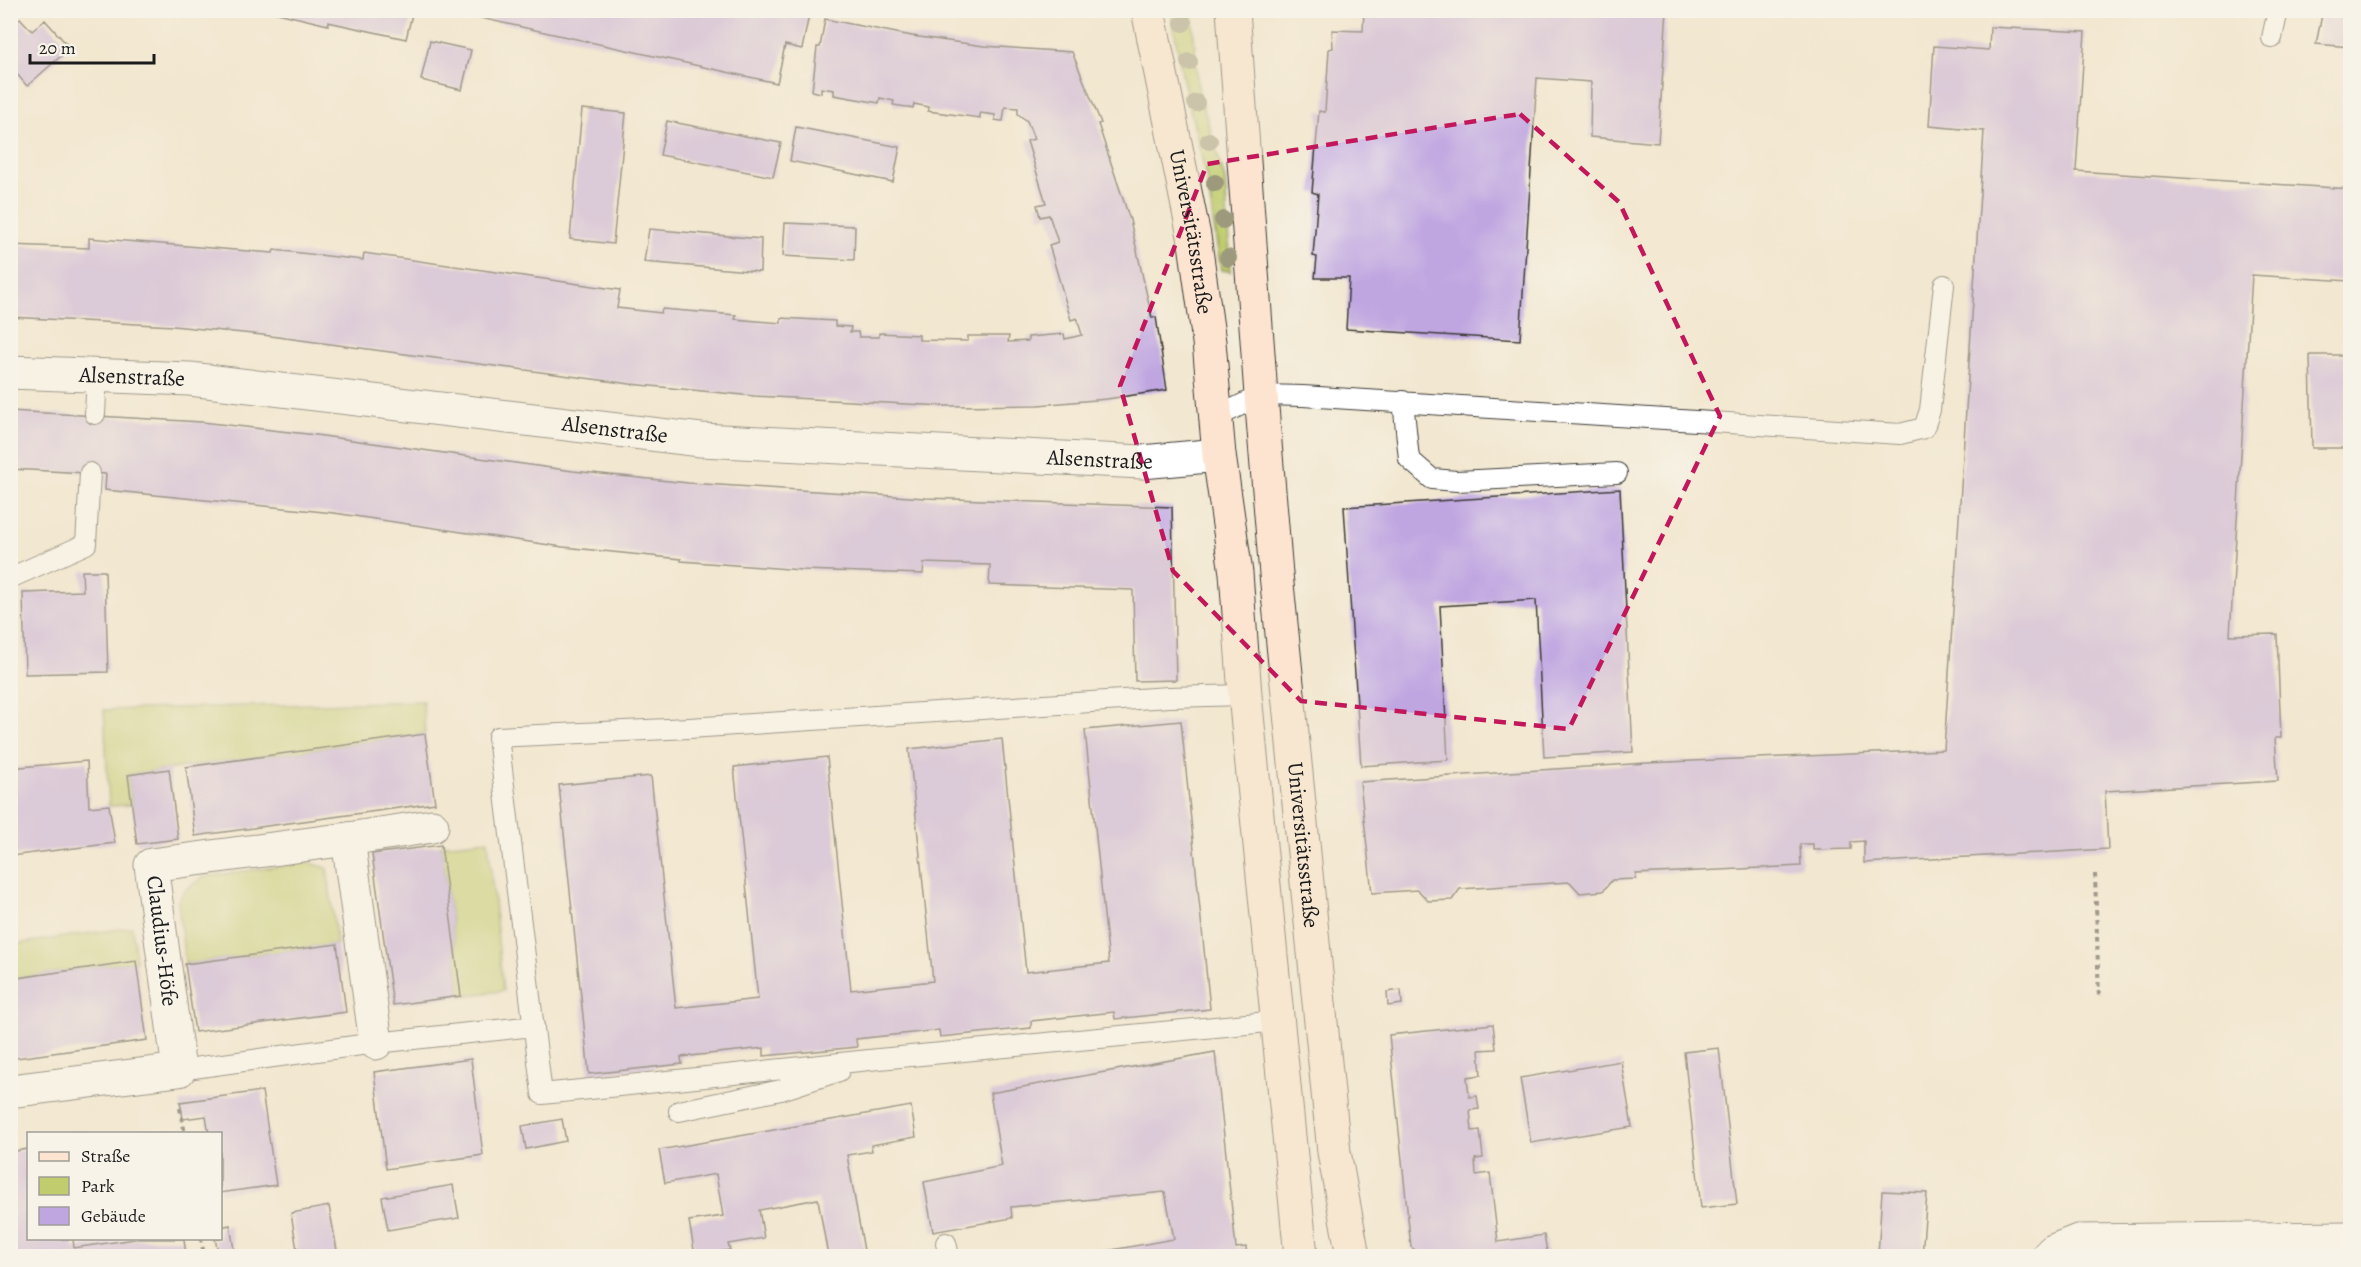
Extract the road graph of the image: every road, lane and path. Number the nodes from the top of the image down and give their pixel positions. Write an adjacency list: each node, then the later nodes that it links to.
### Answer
1 (1148, 10): 11 (main road, Universitätsstraße)
2 (1233, 10): 8 (main road, Universitätsstraße)
3 (2278, 10): 4 (lane)
4 (2272, 38)
5 (1944, 285): 9 (lane)
6 (10, 372): 7 (street, Alsenstraße)
7 (97, 374): 10 (lane); 13 (street, Alsenstraße)
8 (1261, 395): 9 (lane); 11 (lane); 12 (main road, Universitätsstraße)
9 (1403, 401): 14 (lane)
10 (95, 414)
11 (1217, 417): 13 (main road, Universitätsstraße)
12 (1264, 433): 13 (main road); 33 (main road, Universitätsstraße)
13 (1218, 455): 17 (main road, Universitätsstraße)
14 (1617, 472)
15 (90, 473): 16 (lane)
16 (10, 578)
17 (1245, 695): 22 (main road, Universitätsstraße); 23 (lane)
18 (432, 826): 19 (street, Claudius-Höfe)
19 (348, 839): 24 (street); 26 (street, Claudius-Höfe)
20 (2095, 874): 21 (path)
21 (2099, 999)
22 (1278, 1021): 25 (lane); 32 (main road, Universitätsstraße)
23 (534, 1026): 24 (lane); 25 (lane)
24 (376, 1043): 26 (lane)
25 (879, 1059): 28 (lane)
26 (179, 1070): 27 (street)
27 (10, 1091)
28 (679, 1111)
29 (2350, 1238): 34 (street)
30 (201, 1240): 31 (path)
31 (204, 1257)
32 (1301, 1257)
33 (1353, 1257)
34 (2048, 1257)

